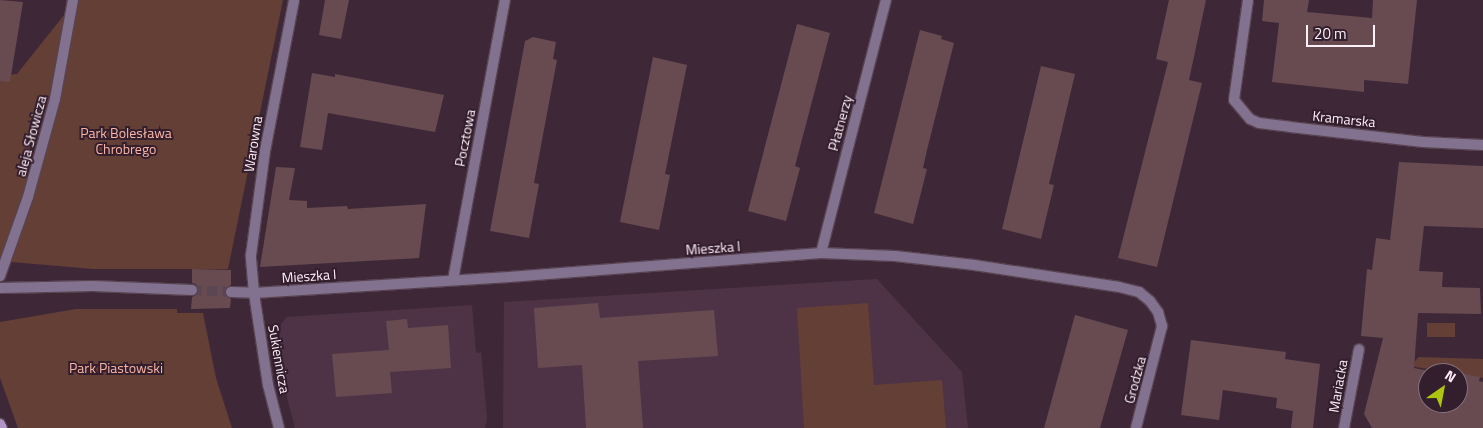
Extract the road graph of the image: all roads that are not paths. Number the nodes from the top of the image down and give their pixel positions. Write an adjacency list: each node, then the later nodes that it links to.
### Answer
1 (73, 0): 8 (street, aleja Słowicza)
2 (294, 0): 13 (street, Warowna)
3 (505, 0): 9 (street, Pocztowa)
4 (886, 0): 7 (street, Płatnerzy)
5 (1248, 0): 6 (street, Kramarska)
6 (1483, 145)
7 (820, 253): 9 (street, Mieszka I); 14 (street, Mieszka I)
8 (0, 276)
9 (453, 280): 13 (street, Mieszka I)
10 (0, 288): 11 (street)
11 (192, 290)
12 (231, 292): 13 (street, Mieszka I)
13 (254, 293): 18 (street, Sukiennicza)
14 (1160, 339): 19 (street, Grodzka)
15 (1358, 349): 20 (street, Mariacka)
16 (0, 424): 17 (main road)
17 (2, 428)
18 (279, 428)
19 (1136, 428)
20 (1344, 428)

